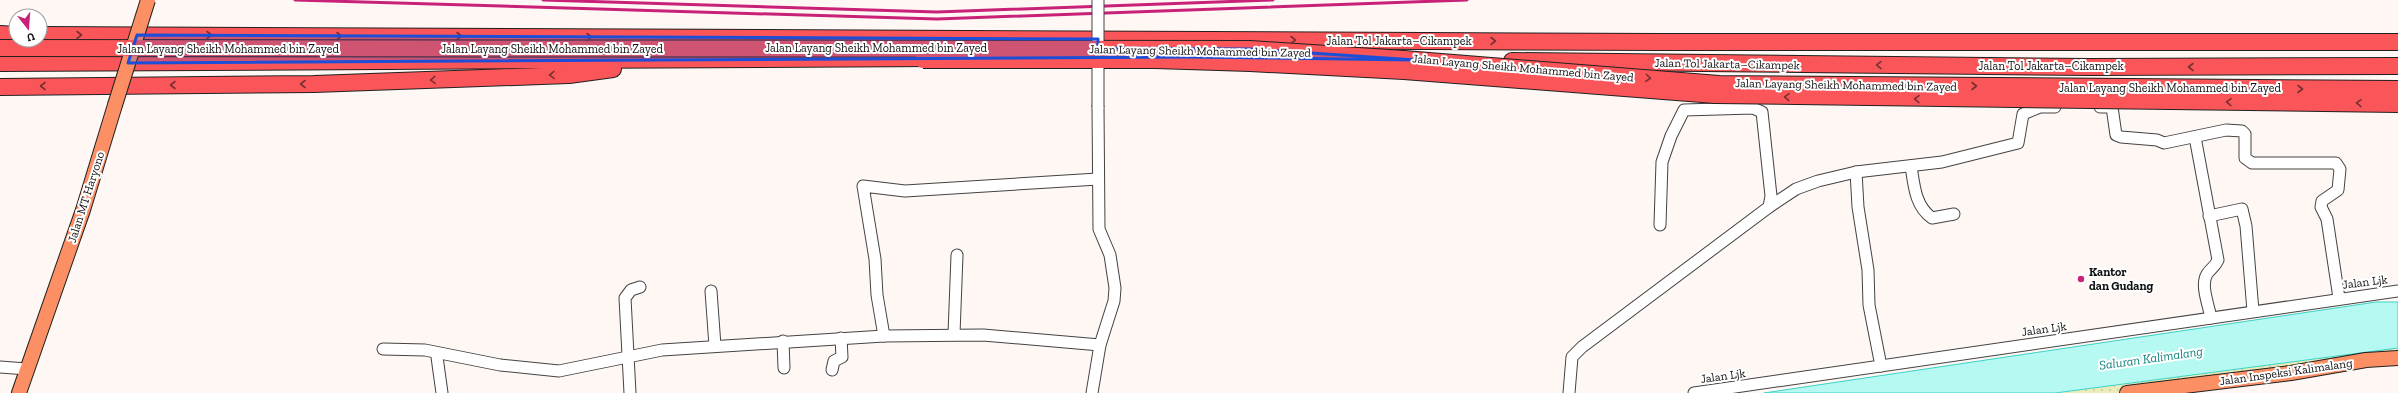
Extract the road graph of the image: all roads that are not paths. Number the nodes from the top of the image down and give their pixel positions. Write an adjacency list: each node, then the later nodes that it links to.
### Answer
1 (148, 0): 41 (main road, Jalan MT Haryono, bridge)
2 (1098, 0): 16 (street, bridge)
3 (48, 35): 4 (highway, Jalan Tol Jakarta–Cikampek, one-way to 4)
4 (2398, 42)
5 (0, 48): 11 (highway, Jalan Layang Sheikh Mohammed bin Zayed, one-way to 11, bridge)
6 (0, 57): 12 (highway, Jalan Layang Sheikh Mohammed bin Zayed, one-way to 6, bridge)
7 (674, 60): 8 (highway, Jalan Tol Jakarta–Cikampek); 9 (highway, Jalan Tol Jakarta–Cikampek, one-way to 7); 10 (highway, one-way to 10)
8 (0, 63)
9 (2398, 66)
10 (0, 87)
11 (2398, 89)
12 (2398, 104)
13 (2195, 136): 14 (street); 19 (street); 25 (street)
14 (1911, 166): 15 (street); 18 (street)
15 (1856, 172): 17 (street); 38 (street)
16 (1098, 179): 29 (street); 32 (street)
17 (1769, 207): 20 (street); 47 (street)
18 (1954, 214)
19 (2209, 216): 26 (street); 27 (street)
20 (1660, 225)
21 (957, 255): 28 (street)
22 (640, 287): 36 (street)
23 (711, 291): 33 (street)
24 (2398, 291): 25 (street, Jalan Ljk)
25 (2339, 298): 26 (street, Jalan Ljk)
26 (2253, 311): 27 (street, Jalan Ljk)
27 (2211, 318): 38 (street, Jalan Ljk)
28 (954, 334): 29 (street); 32 (street)
29 (884, 336): 30 (street)
30 (841, 338): 31 (street); 42 (street)
31 (782, 341): 33 (street); 40 (street)
32 (1100, 345): 46 (street)
33 (715, 346): 36 (street)
34 (383, 350): 35 (street)
35 (439, 354): 36 (street); 44 (street)
36 (628, 358): 45 (street)
37 (2398, 358): 49 (main road, Jalan Inspeksi Kalimalang)
38 (1881, 366): 48 (street, Jalan Ljk)
39 (0, 367): 41 (street)
40 (784, 368)
41 (27, 369): 43 (main road, Jalan MT Haryono)
42 (832, 370)
43 (19, 393)
44 (442, 393)
45 (630, 393)
46 (1092, 393)
47 (1569, 393)
48 (1694, 393)
49 (2127, 393)

